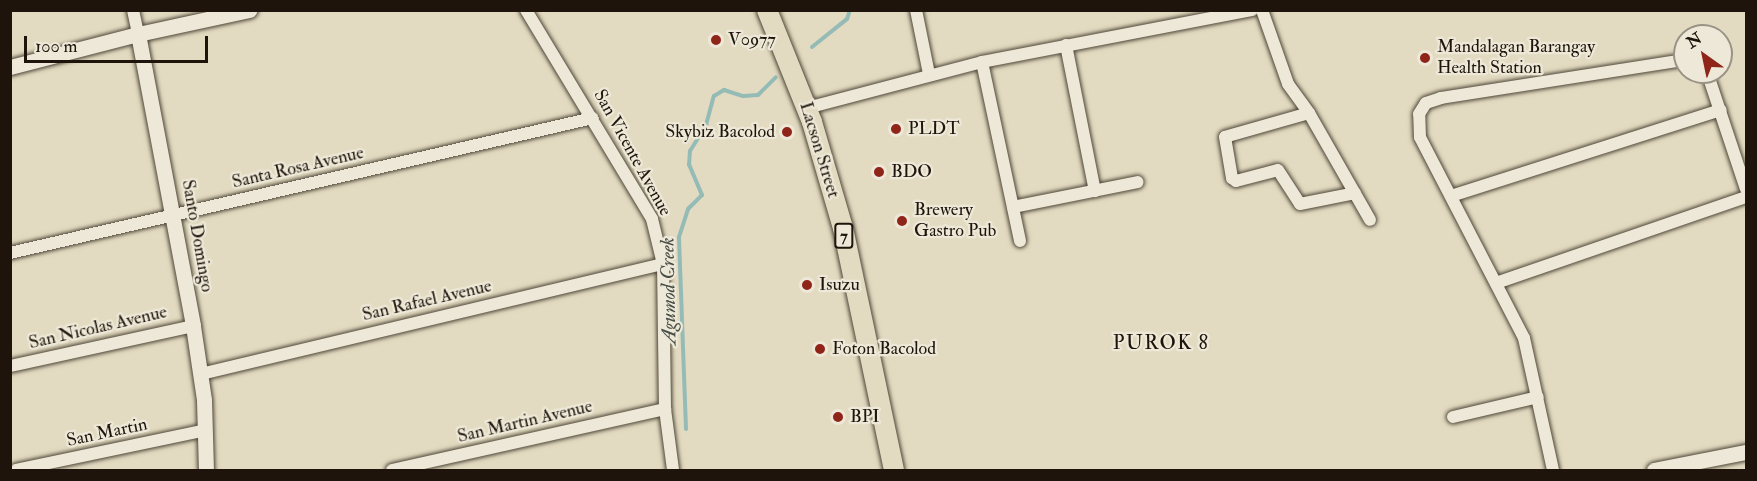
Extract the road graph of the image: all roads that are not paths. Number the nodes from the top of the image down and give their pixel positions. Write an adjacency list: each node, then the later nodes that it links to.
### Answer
1 (133, 10): 8 (street, Santo Domingo)
2 (249, 10): 8 (street)
3 (526, 10): 18 (street, San Vicente Avenue)
4 (767, 10): 15 (main road, Lacson Street / 7)
5 (916, 10): 13 (street)
6 (1252, 10): 9 (street)
7 (1262, 10): 17 (street)
8 (138, 34): 12 (street); 26 (street, Santo Domingo)
9 (1066, 45): 10 (street); 21 (street)
10 (982, 62): 13 (street); 25 (street)
11 (1673, 62): 23 (street)
12 (10, 67)
13 (929, 74): 15 (street)
14 (1711, 84): 16 (street)
15 (807, 108): 44 (main road, Lacson Street / 7)
16 (1721, 110): 20 (street); 23 (street)
17 (1309, 113): 22 (street); 22 (street)
18 (593, 118): 26 (street, Santa Rosa Avenue); 30 (street, San Vicente Avenue)
19 (1138, 182): 21 (street)
20 (1746, 189)
21 (1095, 191): 25 (street)
22 (1355, 194): 27 (street)
23 (1451, 196): 31 (street)
24 (1746, 197): 31 (street)
25 (1013, 207): 28 (street)
26 (174, 216): 29 (street, Santa Rosa Avenue); 32 (street, Santo Domingo)
27 (1370, 220)
28 (1020, 241)
29 (10, 253)
30 (663, 264): 34 (street, San Rafael Avenue); 36 (street, San Vicente Avenue)
31 (1497, 283): 35 (street)
32 (194, 326): 33 (street, San Nicolas Avenue); 34 (street, Santo Domingo)
33 (10, 366)
34 (201, 374): 38 (street, Santo Domingo)
35 (1538, 397): 37 (street); 45 (street)
36 (665, 409): 42 (street, San Martin Avenue); 43 (street, San Vicente Avenue)
37 (1453, 417)
38 (206, 430): 40 (street, San Martin); 41 (street, Santo Domingo)
39 (1746, 452): 46 (street)
40 (16, 471)
41 (206, 471)
42 (392, 471)
43 (674, 471)
44 (894, 471)
45 (1552, 471)
46 (1654, 471)

